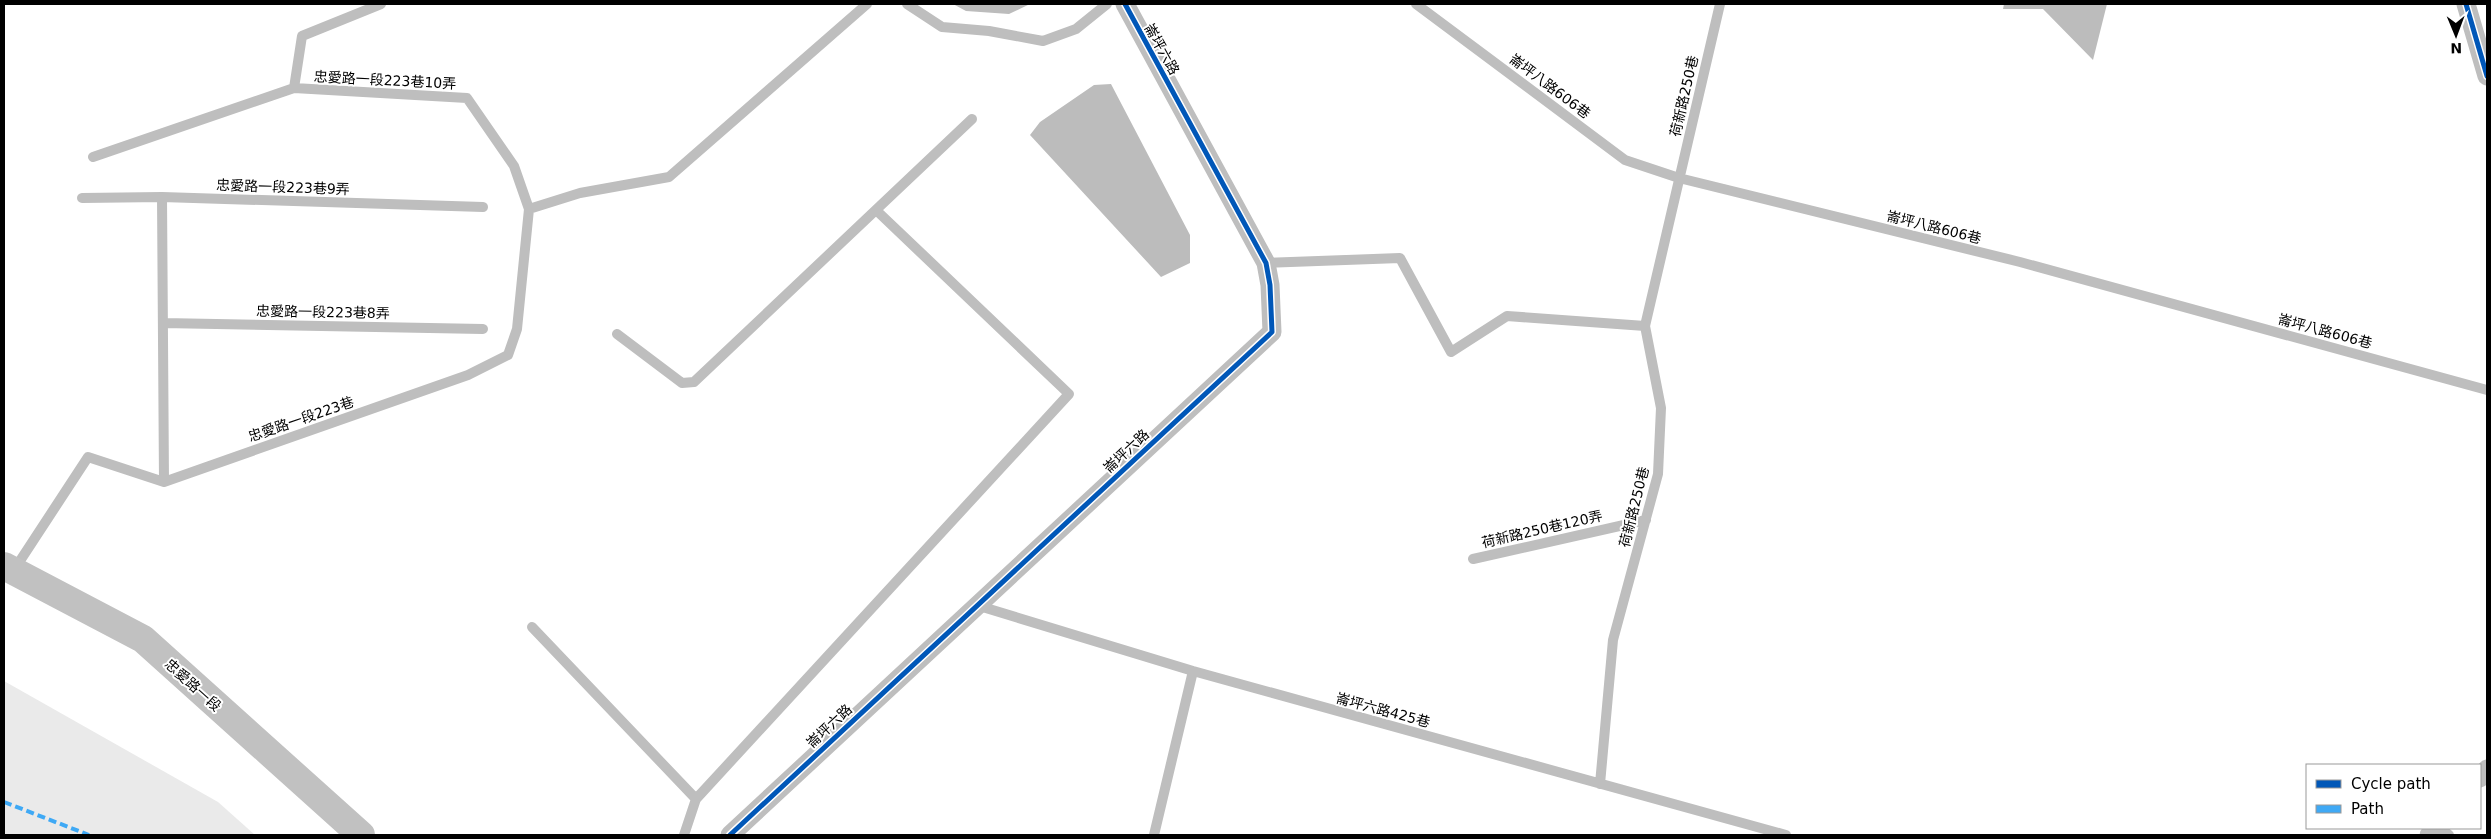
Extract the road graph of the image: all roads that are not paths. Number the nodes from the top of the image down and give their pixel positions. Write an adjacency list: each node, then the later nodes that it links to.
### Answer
1 (380, 4): 10 (lane)
2 (867, 4): 17 (lane)
3 (907, 4): 4 (lane)
4 (1107, 4)
5 (1125, 4): 19 (street, 崙坪六路)
6 (1416, 4): 13 (lane, 崙坪八路606巷)
7 (1720, 4): 13 (lane, 荷新路250巷)
8 (2466, 4): 9 (street)
9 (2487, 76)
10 (294, 88): 12 (lane); 17 (lane, 忠愛路一段223巷10弄)
11 (972, 119): 18 (lane)
12 (93, 157)
13 (1679, 178): 21 (lane, 荷新路250巷); 24 (lane, 崙坪八路606巷)
14 (162, 197): 15 (lane, 忠愛路一段223巷9弄); 16 (lane, 忠愛路一段223巷9弄); 20 (lane)
15 (82, 198)
16 (484, 207)
17 (528, 209): 25 (lane, 忠愛路一段223巷)
18 (877, 211): 23 (lane); 33 (lane)
19 (1266, 263): 21 (lane); 29 (street, 崙坪六路)
20 (162, 323): 22 (lane, 忠愛路一段223巷8弄); 25 (lane)
21 (1646, 326): 26 (lane, 荷新路250巷)
22 (483, 329)
23 (617, 334)
24 (2487, 390)
25 (164, 482): 28 (lane)
26 (1646, 520): 27 (lane, 荷新路250巷120弄); 32 (lane, 荷新路250巷)
27 (1473, 559)
28 (9, 568): 34 (main road, 忠愛路一段)
29 (975, 605): 31 (lane, 崙坪六路425巷); 36 (street, 崙坪六路)
30 (532, 627): 33 (lane)
31 (1193, 671): 32 (lane, 崙坪六路425巷); 37 (lane)
32 (1600, 784): 38 (lane, 崙坪六路425巷)
33 (696, 799): 35 (lane)
34 (361, 835)
35 (684, 835)
36 (730, 835)
37 (1154, 835)
38 (1786, 835)

